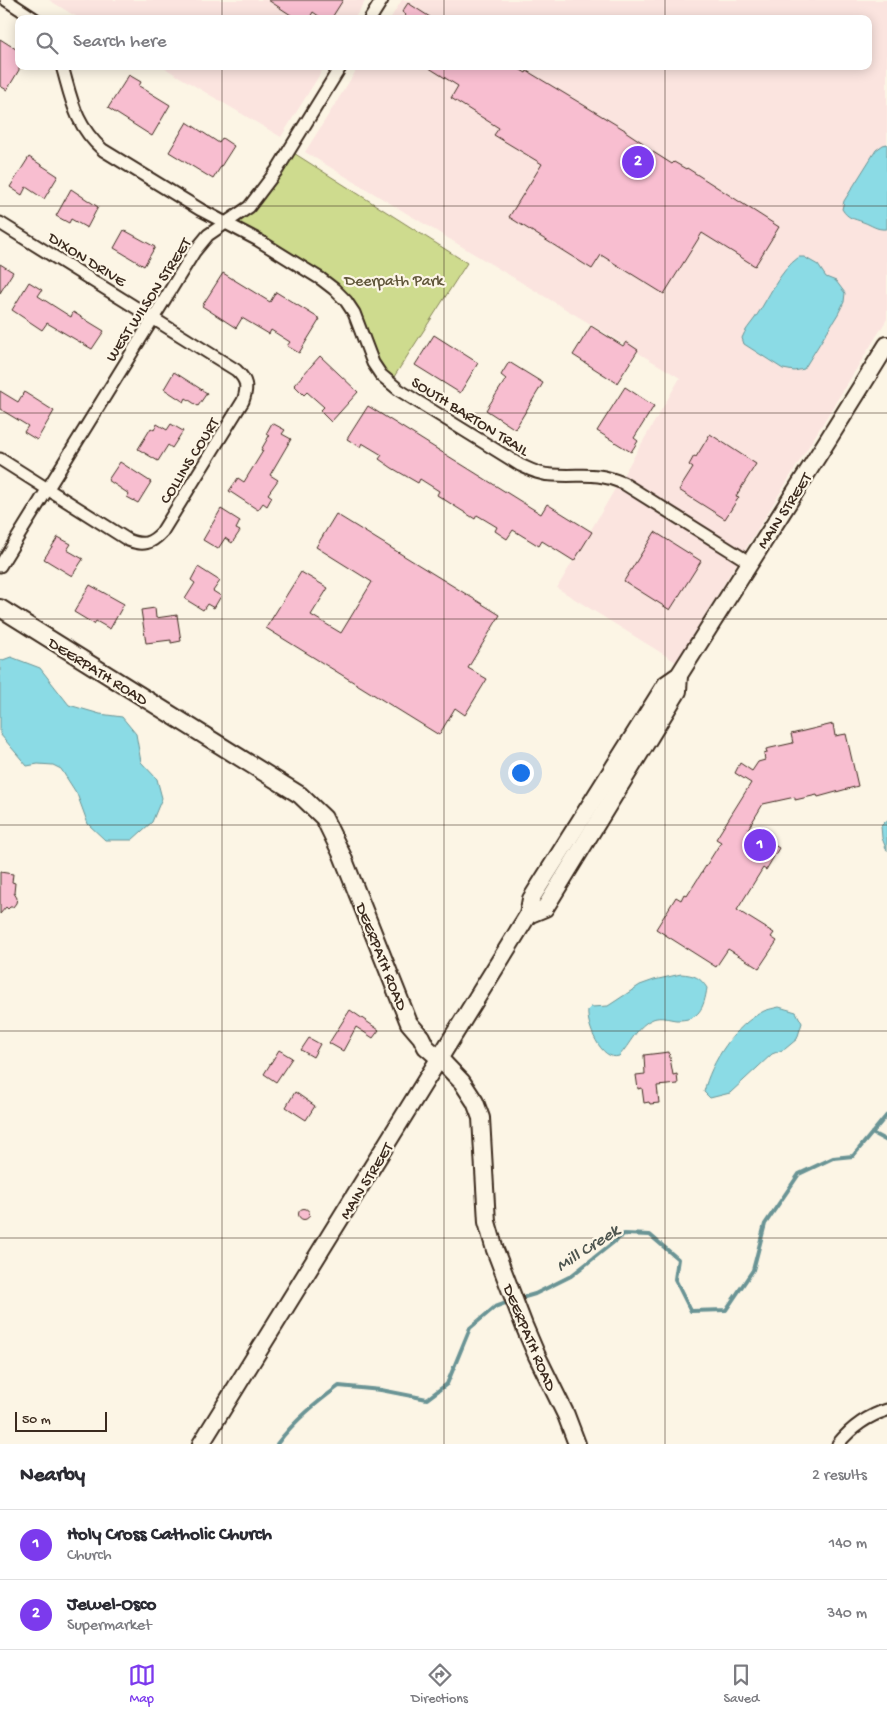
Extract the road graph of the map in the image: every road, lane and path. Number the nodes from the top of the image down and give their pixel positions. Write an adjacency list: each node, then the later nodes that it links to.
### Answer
1 (6, 0): 3 (street)
2 (382, 0): 4 (street)
3 (29, 15)
4 (373, 15)
5 (63, 70): 8 (street, SOUTH BARTON TRAIL)
6 (338, 70): 8 (street, WEST WILSON STREET)
7 (0, 223): 9 (street, DIXON DRIVE)
8 (227, 223): 9 (street, WEST WILSON STREET); 14 (street, SOUTH BARTON TRAIL)
9 (153, 318): 11 (street, DIXON DRIVE); 13 (street, WEST WILSON STREET)
10 (887, 345): 14 (main road, MAIN STREET)
11 (236, 370): 13 (street, COLLINS COURT)
12 (0, 459): 13 (street)
13 (47, 489): 15 (street, WEST WILSON STREET)
14 (749, 562): 17 (main road, MAIN STREET)
15 (0, 566)
16 (0, 608): 17 (main road, DEERPATH ROAD)
17 (440, 1059): 19 (main road, MAIN STREET); 20 (main road, DEERPATH ROAD)
18 (887, 1410): 21 (street)
19 (201, 1444)
20 (577, 1444)
21 (838, 1444)

